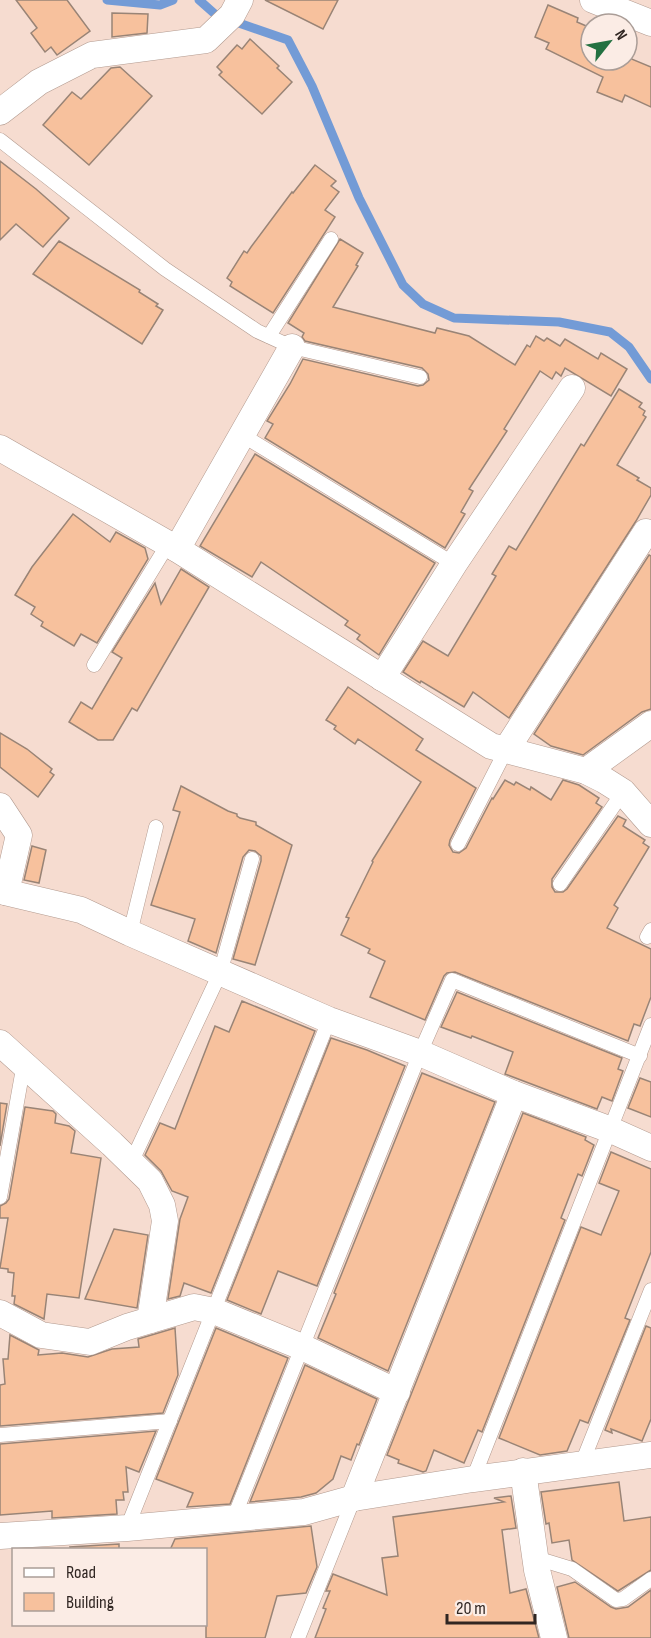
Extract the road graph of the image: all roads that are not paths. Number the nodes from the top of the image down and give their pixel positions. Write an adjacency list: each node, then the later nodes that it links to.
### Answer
1 (240, 0): 4 (street)
2 (593, 0): 3 (street)
3 (651, 23)
4 (0, 112)
5 (0, 140): 7 (lane)
6 (331, 239): 7 (lane)
7 (269, 336): 8 (lane)
8 (292, 347): 9 (lane); 11 (street)
9 (420, 377)
10 (572, 388): 15 (street)
11 (242, 435): 14 (street); 15 (lane)
12 (0, 448): 14 (street)
13 (651, 535): 19 (street)
14 (172, 547): 16 (lane); 17 (street)
15 (454, 564): 17 (street)
16 (94, 665)
17 (382, 678): 19 (street)
18 (651, 724): 20 (street)
19 (506, 750): 20 (street); 25 (lane)
20 (585, 771): 21 (street)
21 (623, 792): 23 (street); 27 (lane)
22 (0, 806): 28 (street)
23 (651, 824)
24 (156, 826): 29 (lane)
25 (458, 844)
26 (252, 859): 30 (lane)
27 (560, 884)
28 (3, 891): 29 (street)
29 (130, 933): 30 (street)
30 (220, 973): 31 (street); 40 (lane)
31 (329, 1020): 34 (street); 43 (lane)
32 (651, 1025): 35 (lane)
33 (0, 1043): 36 (street)
34 (420, 1053): 35 (lane); 37 (street); 46 (lane)
35 (640, 1056): 38 (lane)
36 (24, 1063): 40 (street); 41 (lane)
37 (514, 1094): 38 (street); 47 (street)
38 (611, 1130): 39 (street); 53 (lane)
39 (651, 1148)
40 (131, 1163): 45 (street)
41 (0, 1197)
42 (651, 1290): 51 (lane)
43 (214, 1311): 45 (street); 46 (street); 48 (lane)
44 (0, 1313): 45 (street)
45 (150, 1320)
46 (302, 1347): 47 (street); 55 (lane)
47 (397, 1392): 54 (street)
48 (170, 1421): 49 (lane); 56 (lane)
49 (0, 1435)
50 (651, 1455): 51 (street)
51 (582, 1463): 52 (street)
52 (523, 1472): 53 (street); 58 (street)
53 (473, 1479): 54 (street)
54 (354, 1498): 55 (street); 60 (lane)
55 (234, 1517): 56 (street)
56 (127, 1528): 57 (street)
57 (0, 1536)
58 (536, 1558): 59 (lane); 61 (street)
59 (651, 1579)
60 (297, 1638)
61 (554, 1638)

